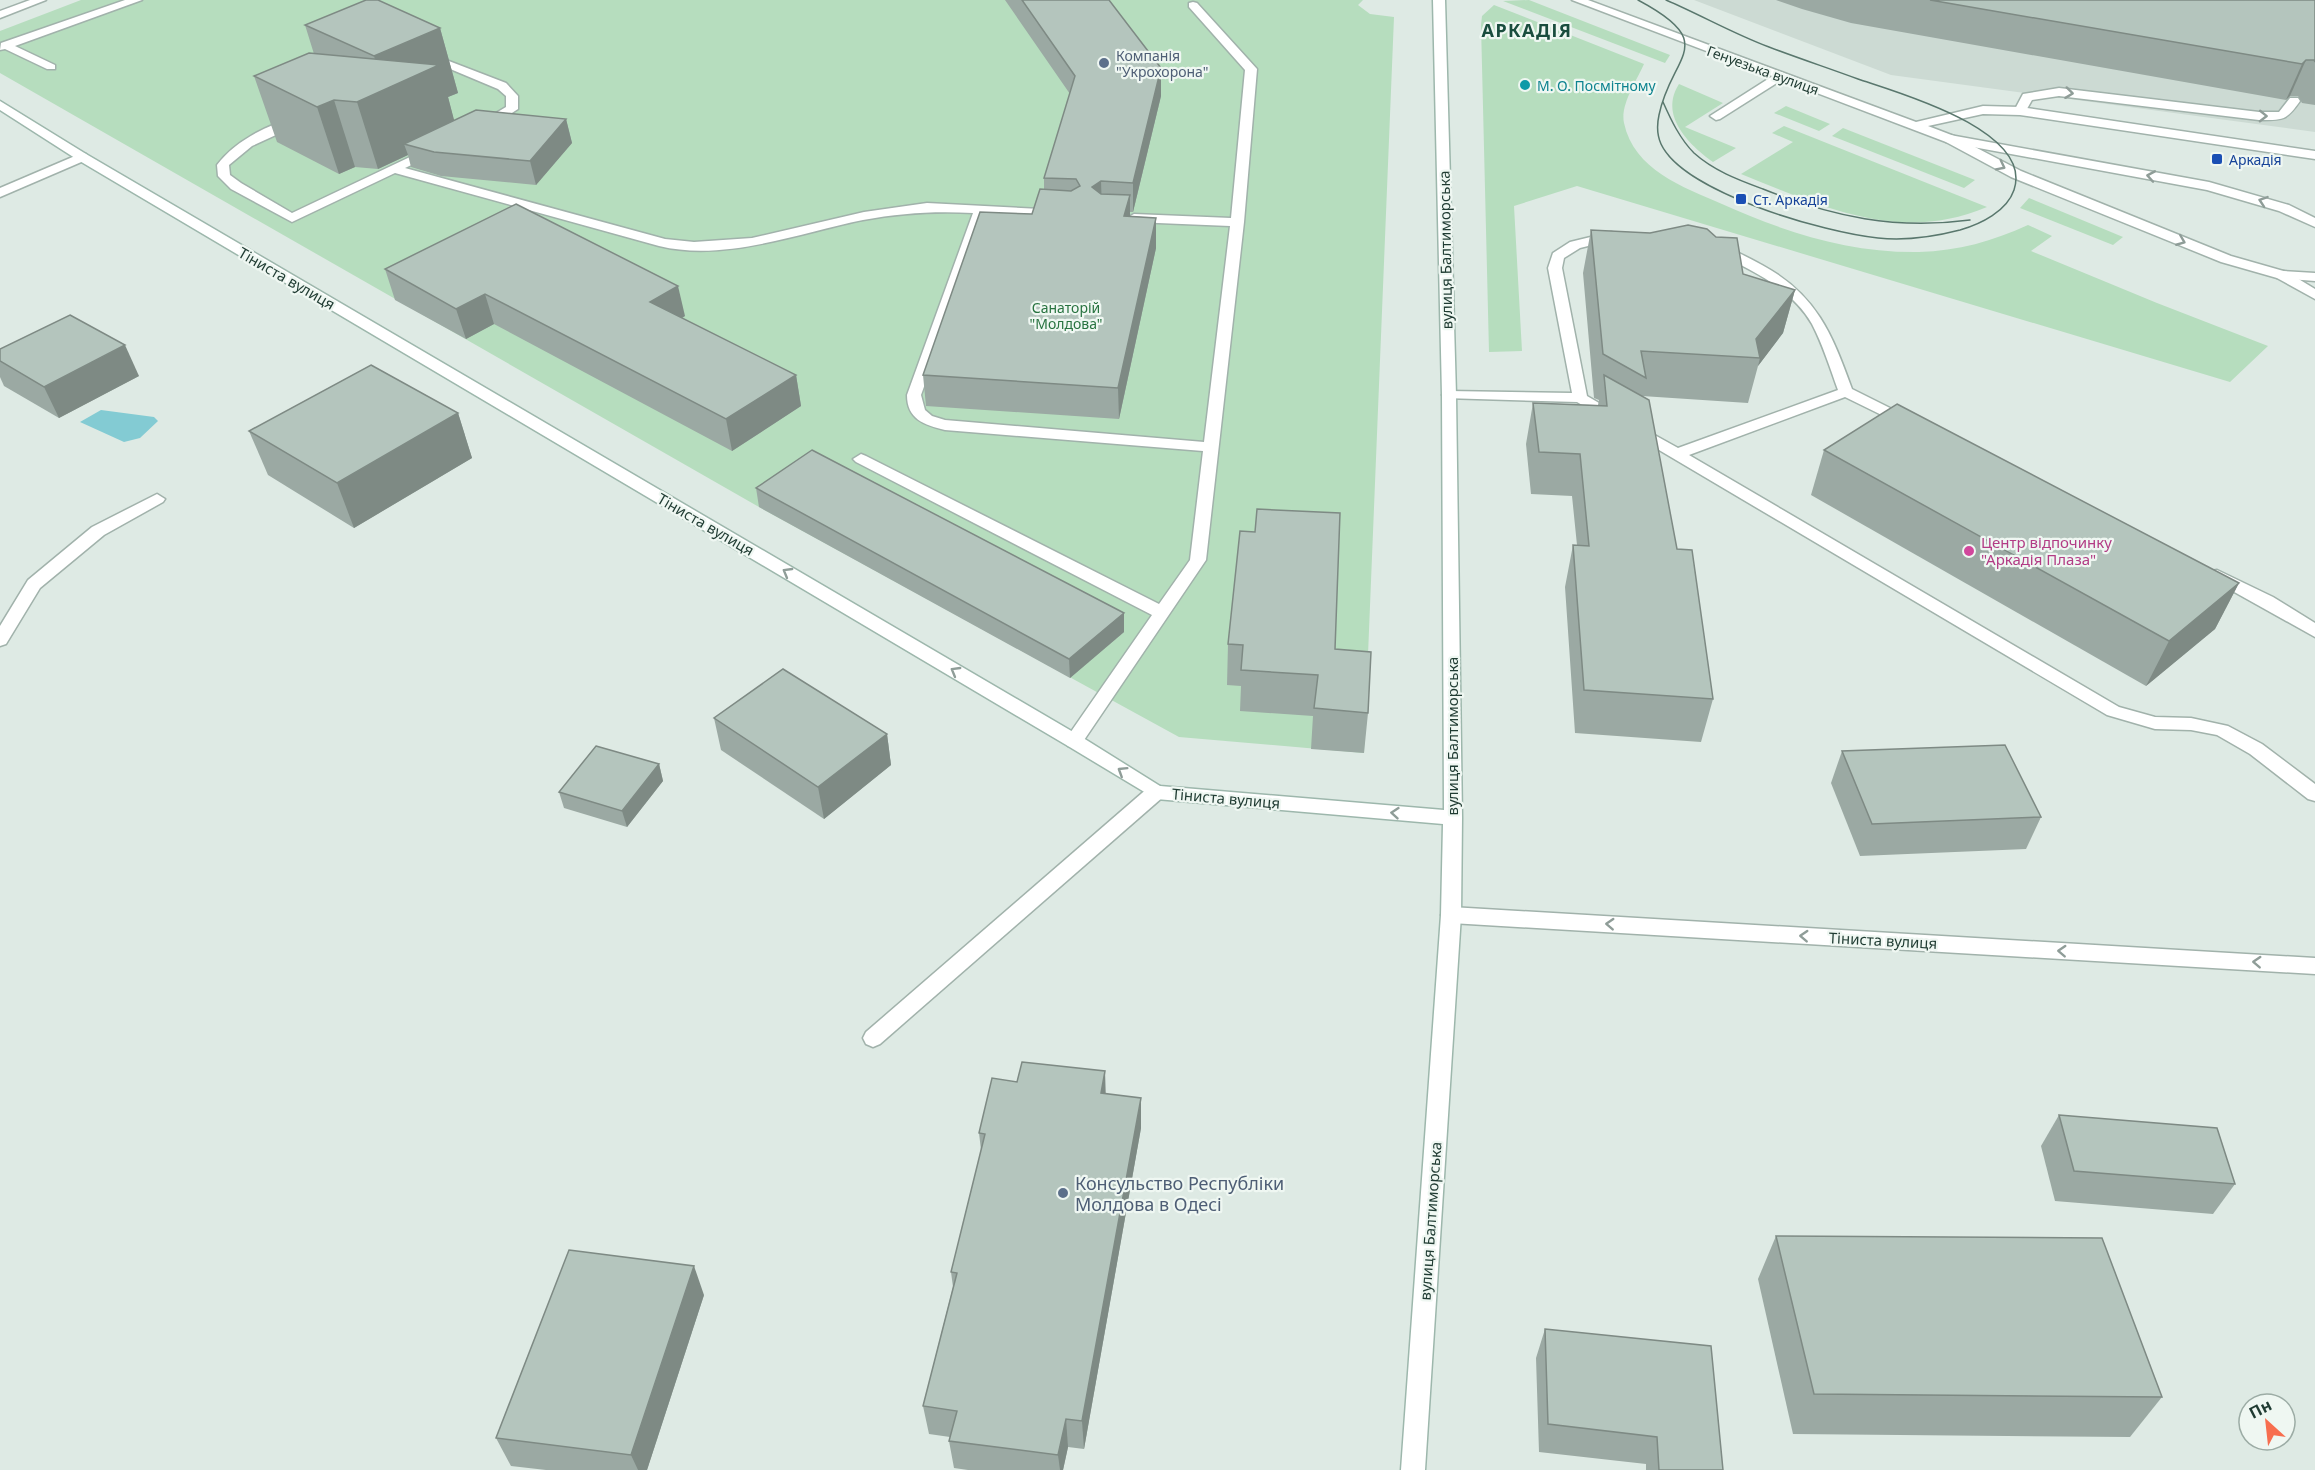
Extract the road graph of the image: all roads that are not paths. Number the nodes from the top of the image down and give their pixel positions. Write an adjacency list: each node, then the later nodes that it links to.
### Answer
1 (40, 0): 6 (street)
2 (136, 0): 7 (street)
3 (1439, 0): 35 (street, вулиця Балтиморська)
4 (1578, 0): 10 (street, Генуезька вулиця)
5 (1194, 5): 27 (street)
6 (0, 15)
7 (2, 46): 9 (street)
8 (412, 49): 17 (street)
9 (51, 67)
10 (1779, 76): 14 (street); 16 (street, Генуезька вулиця)
11 (2294, 101): 13 (street, one-way to 11)
12 (0, 105): 21 (street, Тіниста вулиця)
13 (2020, 111): 16 (street); 20 (street)
14 (1716, 116)
15 (303, 118): 22 (street)
16 (1914, 126): 18 (street, Генуезька вулиця)
17 (472, 131)
18 (1950, 139): 28 (street, Генуезька вулиця, one-way to 18); 31 (street, Генуезька вулиця, one-way to 31)
19 (442, 145): 22 (street)
20 (2315, 155)
21 (82, 157): 23 (street); 46 (street, Тіниста вулиця, one-way to 21)
22 (393, 169): 24 (street)
23 (0, 193)
24 (981, 209): 25 (street); 38 (street)
25 (1072, 214)
26 (1124, 218): 27 (street)
27 (1237, 222): 38 (street)
28 (2315, 223)
29 (1625, 235): 36 (street)
30 (1704, 243): 34 (street)
31 (2282, 275): 32 (street); 33 (street)
32 (2315, 277)
33 (2315, 295)
34 (1846, 392): 37 (street); 39 (street)
35 (1449, 394): 36 (street); 49 (street, вулиця Балтиморська)
36 (1580, 398): 39 (street)
37 (1919, 427)
38 (1211, 447): 43 (street)
39 (1677, 454): 48 (street)
40 (861, 459): 43 (street)
41 (157, 499): 45 (street)
42 (2206, 570): 44 (street)
43 (1162, 613): 46 (street)
44 (2315, 631)
45 (0, 640)
46 (1074, 741): 47 (street, Тіниста вулиця, one-way to 46)
47 (1156, 792): 49 (street, Тіниста вулиця, one-way to 47); 52 (street)
48 (2315, 794)
49 (1453, 818): 50 (street, вулиця Балтиморська)
50 (1451, 915): 51 (street, Тіниста вулиця, one-way to 50); 53 (street, вулиця Балтиморська)
51 (2315, 966)
52 (873, 1038)
53 (1413, 1470)

